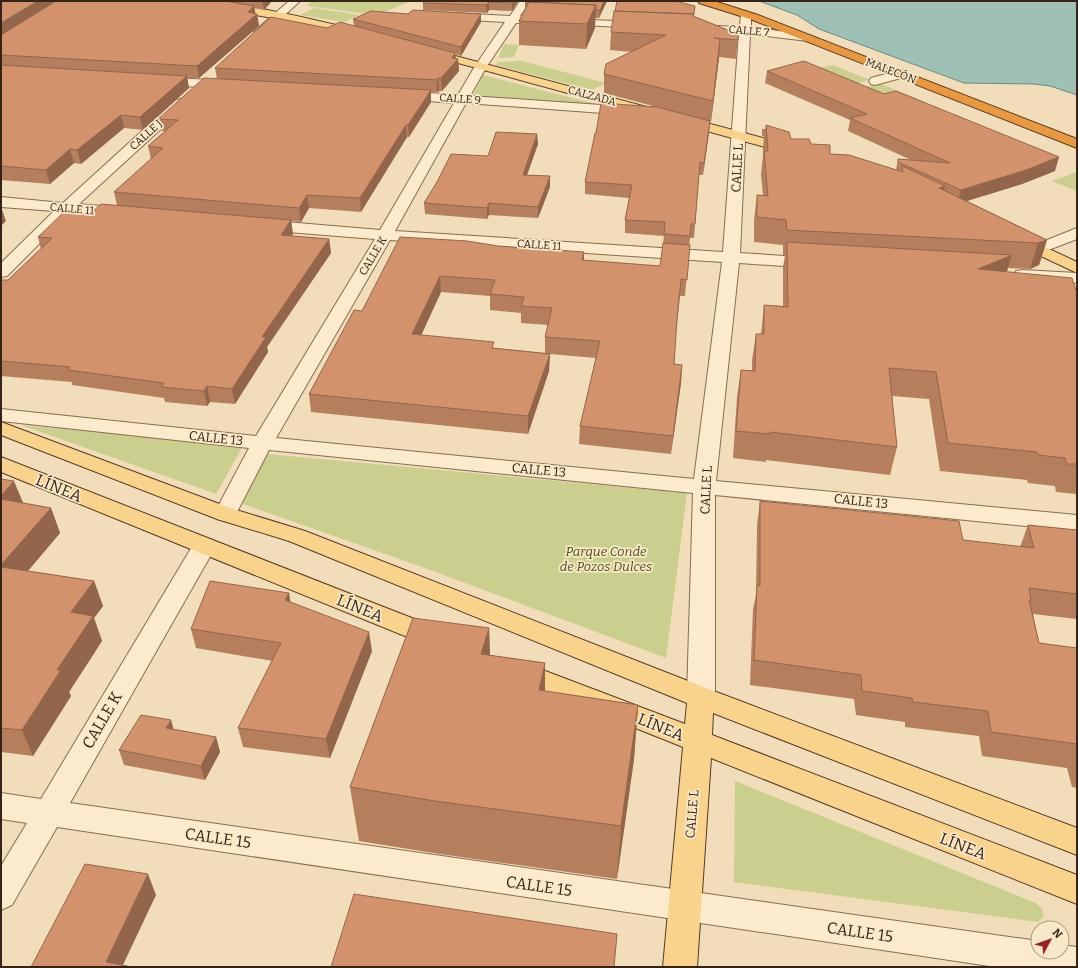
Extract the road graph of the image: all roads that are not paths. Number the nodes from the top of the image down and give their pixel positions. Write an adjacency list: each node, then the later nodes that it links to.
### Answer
1 (192, 1): 6 (main road)
2 (295, 1): 6 (street)
3 (525, 1): 8 (street, CALLE K)
4 (704, 1): 5 (highway, MALECÓN)
5 (746, 14): 13 (street, CALLE L); 15 (highway, MALECÓN)
6 (278, 16): 14 (main road); 16 (street)
7 (442, 16): 8 (street)
8 (514, 20): 9 (street); 18 (street, CALLE K)
9 (538, 21)
10 (554, 21): 11 (street)
11 (649, 26)
12 (681, 27): 13 (street, CALLE 7)
13 (745, 30): 15 (street, CALLE 7); 28 (street, CALLE L)
14 (371, 36)
15 (808, 38): 20 (highway, MALECÓN)
16 (249, 42)
17 (416, 48): 18 (main road, CALZADA)
18 (481, 66): 26 (street, CALLE K); 27 (main road, CALZADA)
19 (214, 73): 23 (street, CALLE J)
20 (901, 74): 22 (street); 29 (highway, MALECÓN)
21 (148, 80): 23 (street)
22 (875, 81)
23 (203, 84): 24 (street); 32 (street, CALLE J)
24 (242, 86)
25 (392, 95): 26 (street, CALLE 9)
26 (462, 99): 27 (street, CALLE 9); 37 (street, CALLE K)
27 (656, 113): 28 (main road, CALZADA)
28 (738, 135): 30 (main road, CALZADA); 39 (street, CALLE L)
29 (1077, 144)
30 (808, 155)
31 (1, 202): 32 (street, CALLE 11)
32 (66, 208): 33 (street, CALLE 11); 42 (street, CALLE J)
33 (136, 214)
34 (245, 223): 37 (street, CALLE 11)
35 (1077, 233): 38 (street)
36 (1008, 234): 38 (main road)
37 (385, 235): 39 (street, CALLE 11); 47 (street, CALLE K)
38 (1038, 249): 41 (main road)
39 (731, 258): 40 (street, CALLE 11); 49 (street, CALLE L)
40 (826, 264)
41 (1077, 268)
42 (1, 272)
43 (1006, 274): 44 (street)
44 (1077, 278)
45 (1, 415): 47 (street, CALLE 13)
46 (1, 428): 50 (main road)
47 (262, 443): 49 (street, CALLE 13); 50 (street, CALLE K)
48 (1, 464): 52 (main road, LÍNEA)
49 (704, 486): 51 (street, CALLE 13); 55 (street, CALLE L)
50 (225, 514): 55 (main road)
51 (1077, 523)
52 (204, 546): 53 (main road, LÍNEA); 58 (street, CALLE K)
53 (455, 645)
54 (499, 663): 56 (main road, LÍNEA)
55 (701, 697): 56 (main road, CALLE L); 59 (main road)
56 (699, 742): 60 (main road, LÍNEA); 62 (main road, CALLE L)
57 (1, 806): 58 (street, CALLE 15)
58 (48, 813): 61 (street, CALLE K); 62 (street, CALLE 15)
59 (1077, 842)
60 (1077, 890)
61 (1, 895)
62 (684, 907): 63 (street, CALLE 15); 64 (main road, CALLE L)
63 (1077, 963)
64 (680, 967)

